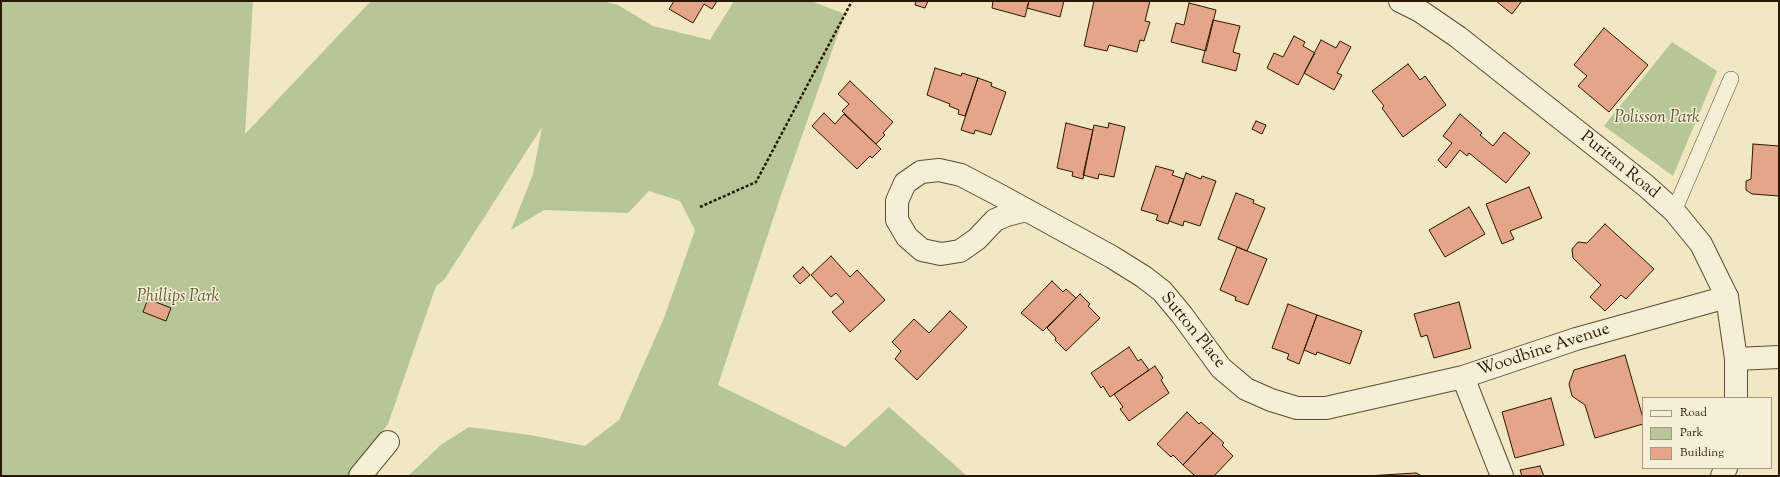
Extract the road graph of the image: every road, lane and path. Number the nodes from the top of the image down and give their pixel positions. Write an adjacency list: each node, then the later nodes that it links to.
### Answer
1 (852, 1): 4 (path)
2 (1400, 1): 6 (street, Puritan Road)
3 (1731, 79): 6 (lane)
4 (700, 207)
5 (1026, 210): 5 (street, Sutton Place); 10 (street, Sutton Place)
6 (1674, 211): 7 (street, Puritan Road)
7 (1727, 297): 9 (street, Puritan Road); 10 (street, Woodbine Avenue)
8 (1779, 357): 9 (street)
9 (1736, 359): 11 (street, Puritan Road)
10 (1463, 377): 14 (street, Woodbine Avenue)
11 (1736, 397)
12 (388, 442): 13 (street)
13 (360, 476)
14 (1502, 476)

